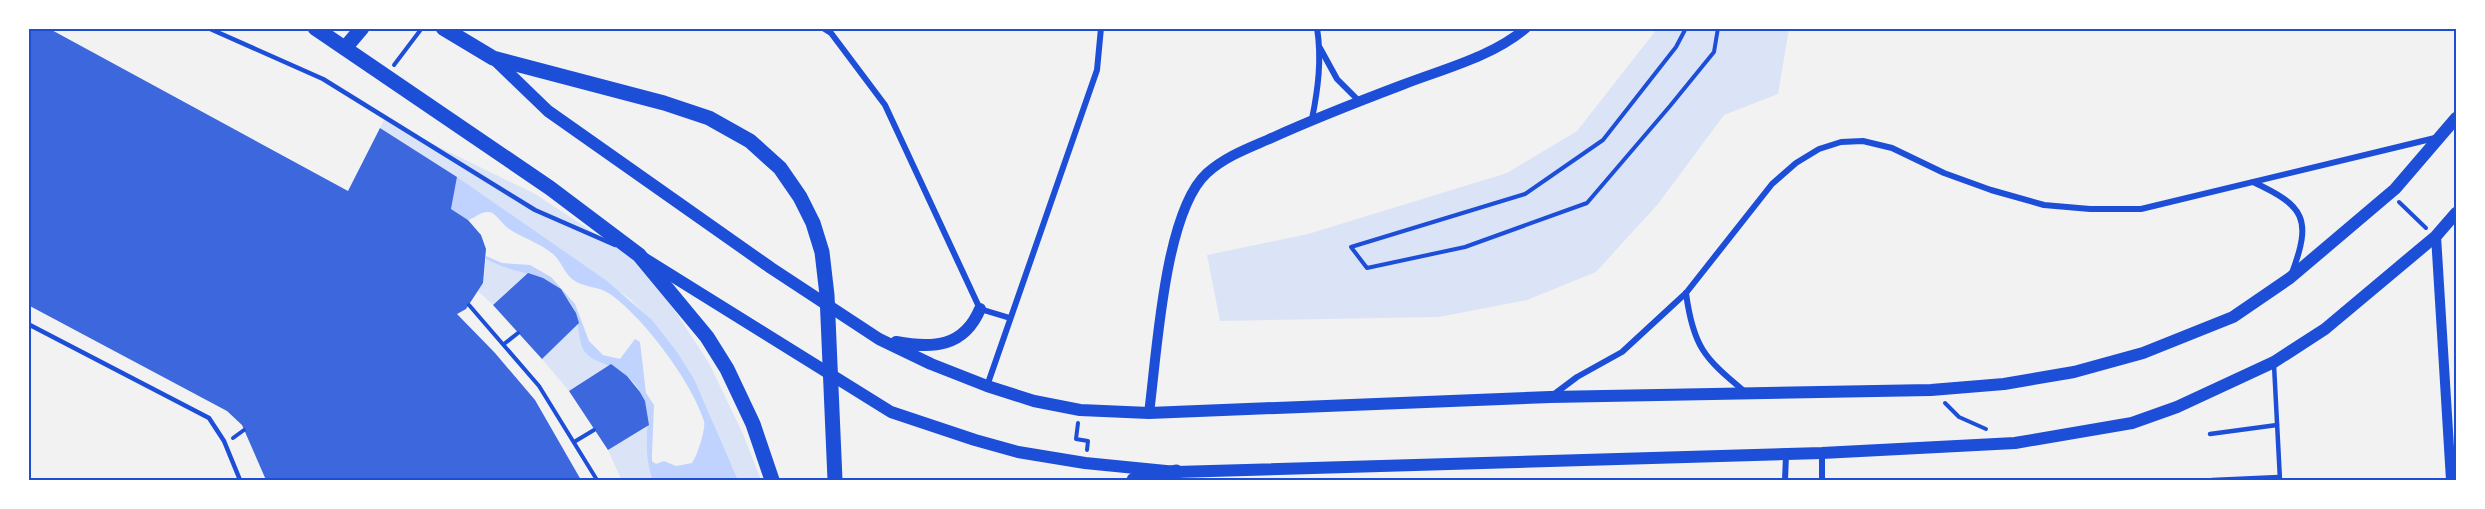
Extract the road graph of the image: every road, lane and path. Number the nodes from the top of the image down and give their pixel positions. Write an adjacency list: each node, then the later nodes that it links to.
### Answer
1 (208, 28): 22 (lane)
2 (315, 28): 12 (main road)
3 (362, 28): 12 (main road)
4 (443, 28): 13 (main road)
5 (823, 28): 26 (street)
6 (1101, 28): 27 (street)
7 (1317, 28): 11 (street)
8 (1526, 28): 14 (street)
9 (1686, 28): 10 (path)
10 (1718, 28)
11 (1320, 47): 14 (street); 16 (street)
12 (345, 48): 22 (main road)
13 (493, 58): 30 (main road); 52 (main road)
14 (1359, 101): 16 (street)
15 (2457, 118): 17 (main road)
16 (1312, 119): 38 (street)
17 (2443, 136): 18 (street); 19 (main road)
18 (2253, 182): 23 (street); 24 (street)
19 (2390, 194): 21 (path); 23 (main road)
20 (2457, 213): 21 (main road)
21 (2436, 236): 32 (main road); 57 (street)
22 (639, 255): 46 (main road); 51 (main road)
23 (2290, 278): 34 (main road)
24 (1686, 293): 35 (street); 36 (street)
25 (469, 305): 31 (path)
26 (980, 309): 27 (street); 30 (main road)
27 (1011, 318): 33 (street)
28 (28, 324): 49 (lane)
29 (518, 333): 31 (path)
30 (879, 339): 33 (main road)
31 (504, 344): 43 (path)
32 (2274, 362): 39 (lane); 44 (main road)
33 (987, 386): 37 (main road)
34 (1931, 390): 35 (main road); 41 (path)
35 (1749, 395): 36 (main road)
36 (1550, 397): 38 (main road)
37 (1080, 410): 38 (main road); 46 (path)
38 (1149, 413)
39 (2277, 425): 42 (lane); 48 (lane)
40 (594, 430): 43 (path)
41 (1988, 430)
42 (2210, 434)
43 (574, 442): 50 (path)
44 (1822, 453): 45 (main road); 55 (street)
45 (1786, 455): 47 (main road); 54 (street)
46 (1085, 464): 47 (main road)
47 (1176, 472): 53 (main road)
48 (2279, 479): 56 (lane)
49 (240, 480)
50 (597, 480)
51 (772, 480)
52 (835, 480)
53 (1134, 480)
54 (1785, 480)
55 (1822, 480)
56 (2212, 480)
57 (2451, 480)

